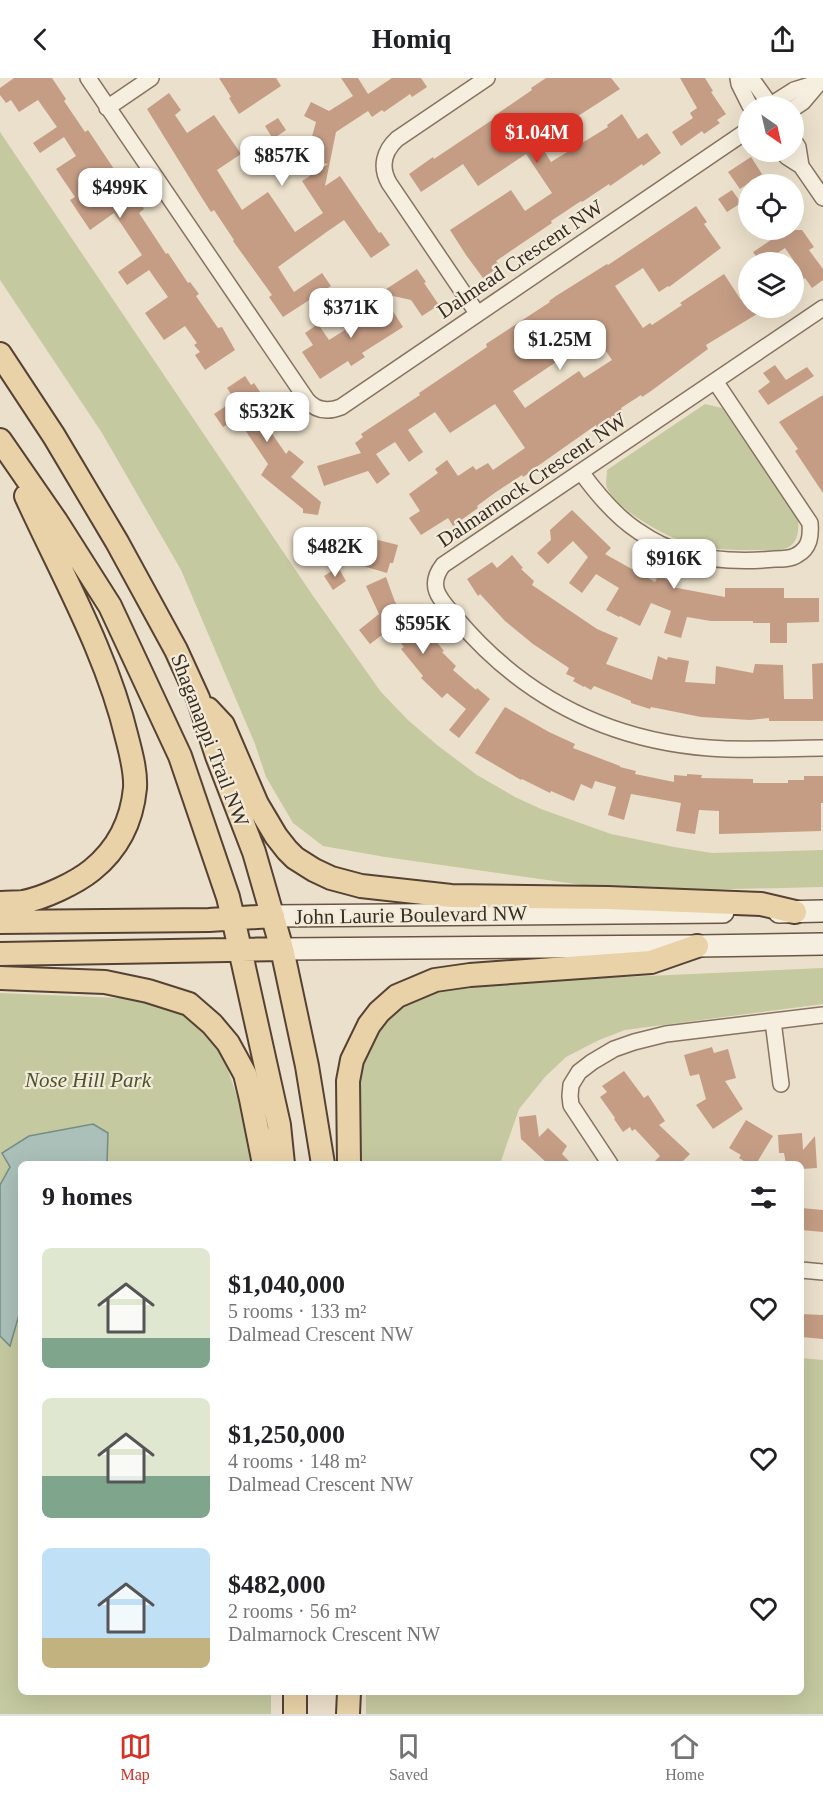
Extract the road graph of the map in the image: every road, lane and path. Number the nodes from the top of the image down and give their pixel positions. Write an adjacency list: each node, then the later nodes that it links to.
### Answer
1 (87, 78): 11 (street, Dalmead Crescent NW)
2 (151, 78): 11 (street)
3 (487, 78): 18 (street)
4 (738, 78): 7 (street)
5 (751, 78): 8 (street)
6 (822, 81): 9 (street); 10 (street)
7 (745, 96)
8 (763, 96)
9 (785, 96)
10 (804, 101)
11 (107, 108): 18 (street, Dalmead Crescent NW)
12 (738, 137): 18 (street, Dalmead Crescent NW)
13 (795, 162): 15 (street)
14 (800, 162): 15 (street)
15 (801, 166): 16 (street)
16 (823, 198)
17 (823, 308): 20 (street, Dalmarnock Crescent NW)
18 (477, 314)
19 (0, 354): 23 (main road, Shaganappi Trail NW)
20 (715, 381): 22 (street, Dalmarnock Crescent NW); 22 (street)
21 (0, 440): 25 (main road); 29 (main road, Shaganappi Trail NW)
22 (581, 472): 24 (street, Dalmarnock Crescent NW)
23 (198, 698): 27 (main road); 28 (main road, Shaganappi Trail NW)
24 (823, 748)
25 (0, 903)
26 (823, 911): 27 (main road, John Laurie Boulevard NW)
27 (795, 912): 28 (main road, John Laurie Boulevard NW)
28 (273, 916): 29 (main road, John Laurie Boulevard NW); 33 (main road, Shaganappi Trail NW)
29 (234, 918): 30 (main road, John Laurie Boulevard NW); 34 (main road, Shaganappi Trail NW)
30 (0, 921)
31 (823, 944): 32 (main road, John Laurie Boulevard NW)
32 (697, 946): 33 (main road, John Laurie Boulevard NW); 43 (main road)
33 (282, 949): 34 (main road, John Laurie Boulevard NW); 42 (main road, Shaganappi Trail NW)
34 (241, 950): 35 (main road, John Laurie Boulevard NW); 41 (main road, Shaganappi Trail NW)
35 (0, 954)
36 (0, 978): 40 (main road)
37 (823, 1015): 38 (street)
38 (773, 1021): 39 (street); 44 (street)
39 (781, 1084)
40 (263, 1161)
41 (283, 1161)
42 (322, 1161)
43 (349, 1161)
44 (608, 1161)
45 (804, 1270): 46 (street)
46 (823, 1272)
47 (295, 1695): 49 (main road)
48 (349, 1695): 50 (main road)
49 (295, 1714)
50 (348, 1714)

